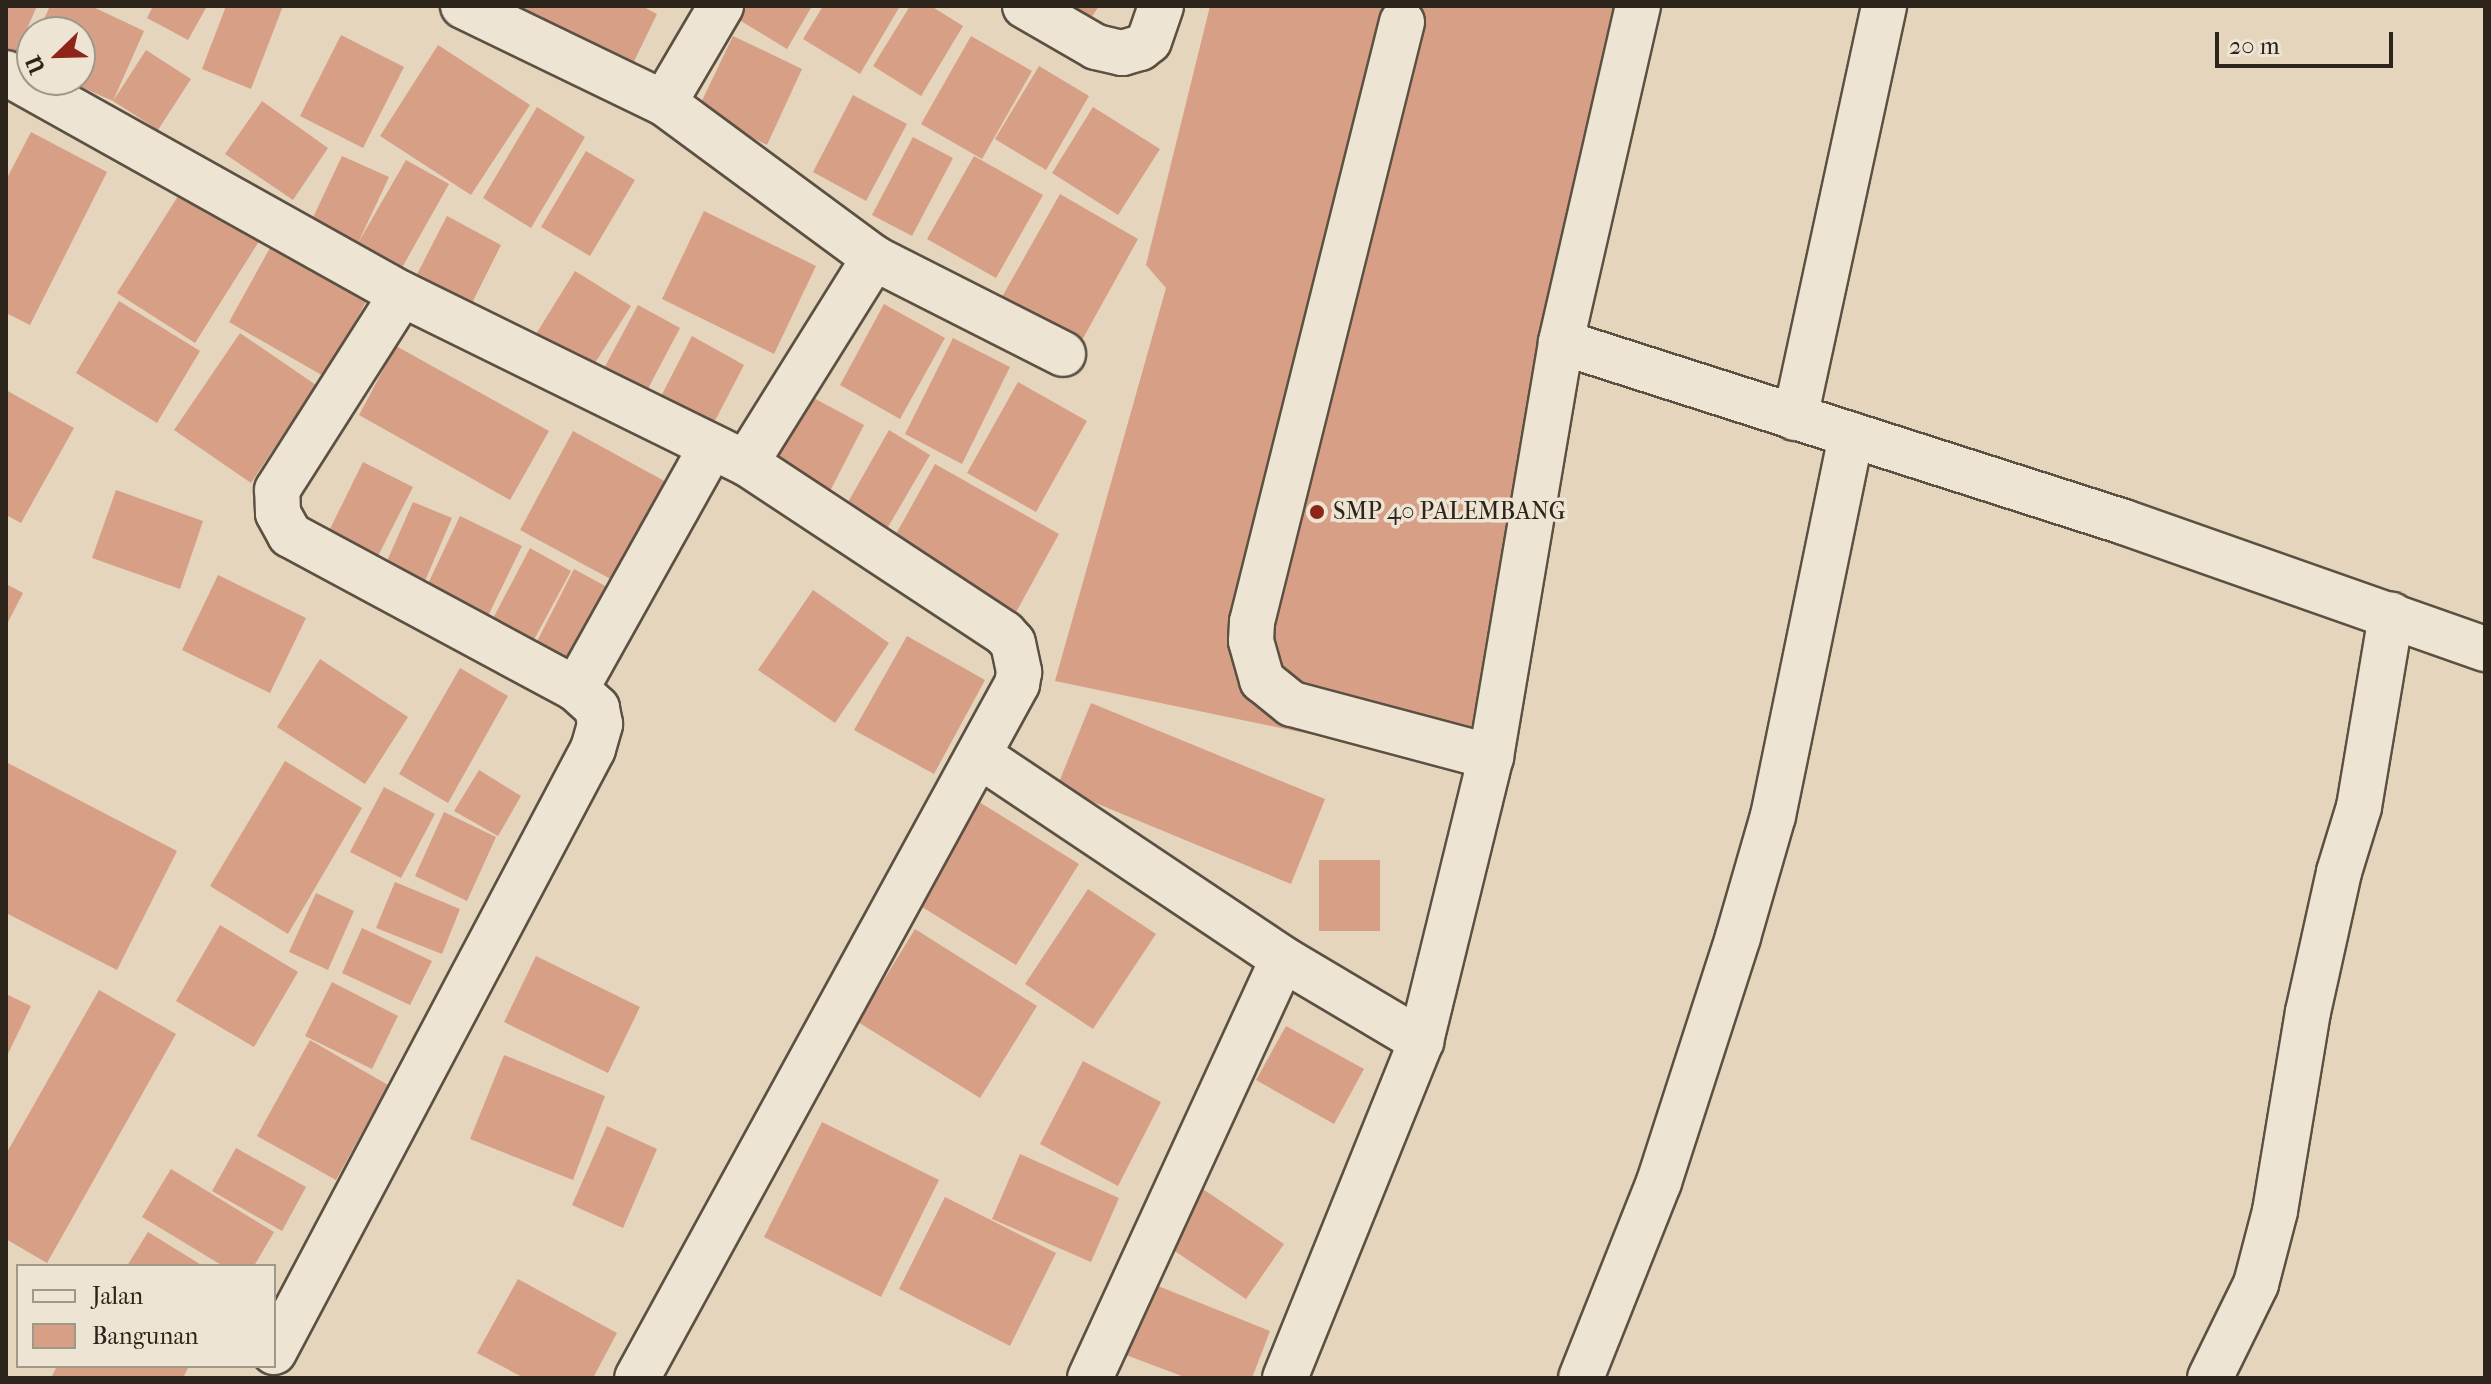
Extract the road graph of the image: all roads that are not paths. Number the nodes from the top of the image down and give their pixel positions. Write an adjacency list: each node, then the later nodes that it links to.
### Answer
1 (463, 6): 9 (street)
2 (721, 6): 9 (street)
3 (1025, 6): 4 (street)
4 (1161, 6)
5 (1638, 6): 12 (street)
6 (1884, 6): 14 (street)
7 (1402, 22): 21 (street)
8 (6, 73): 11 (street)
9 (664, 103): 10 (street)
10 (874, 258): 13 (street); 16 (street)
11 (402, 294): 16 (street); 19 (street)
12 (1561, 342): 14 (street); 21 (street)
13 (1063, 354)
14 (1795, 418): 15 (street)
15 (1851, 435): 17 (street); 28 (street)
16 (729, 455): 19 (street); 20 (street)
17 (2391, 615): 18 (street); 29 (street)
18 (2485, 649)
19 (576, 689): 24 (street)
20 (980, 756): 22 (street); 25 (street)
21 (1491, 757): 23 (street)
22 (1283, 959): 23 (street); 26 (street)
23 (1421, 1041): 27 (street)
24 (276, 1348)
25 (637, 1378)
26 (1090, 1378)
27 (1285, 1378)
28 (1581, 1378)
29 (2210, 1378)

